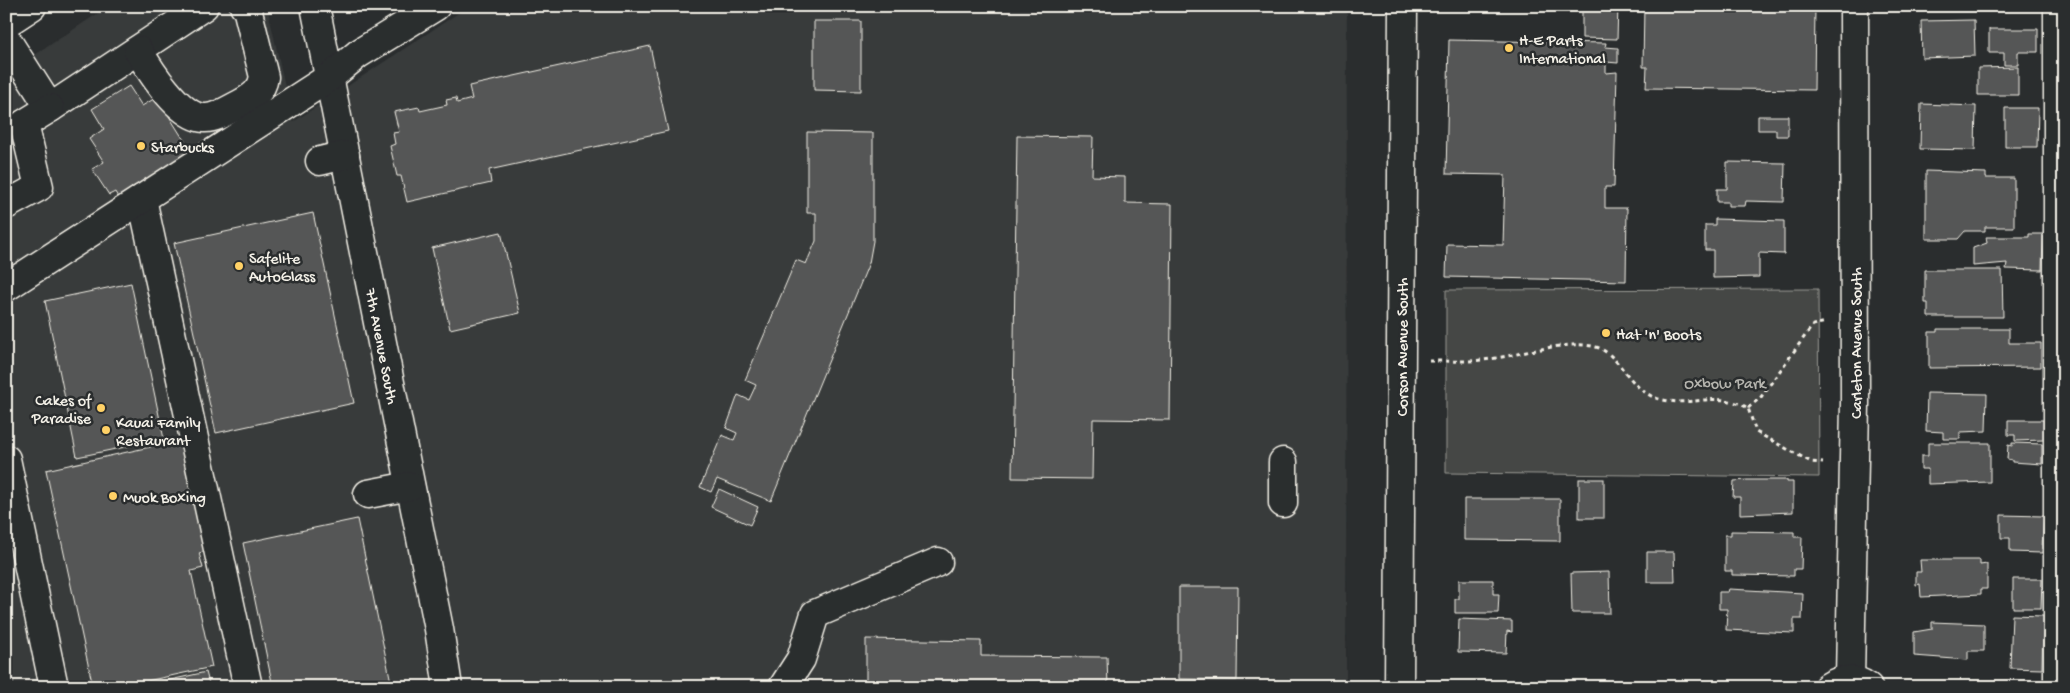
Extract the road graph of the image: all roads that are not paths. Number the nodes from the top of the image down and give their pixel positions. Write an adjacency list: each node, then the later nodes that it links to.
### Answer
1 (204, 6): 9 (street)
2 (244, 6): 9 (street)
3 (316, 6): 10 (street, 7th Avenue South)
4 (436, 6): 10 (street)
5 (1403, 6): 26 (street, Corson Avenue South)
6 (1854, 6): 21 (street, Carleton Avenue South)
7 (2058, 6): 27 (street)
8 (6, 40): 11 (street)
9 (138, 50): 11 (street)
10 (330, 77): 12 (street); 17 (street, 7th Avenue South)
11 (50, 108): 13 (street)
12 (142, 199): 14 (street); 23 (street)
13 (6, 205)
14 (6, 287)
15 (6, 459): 22 (street)
16 (1283, 462): 19 (street)
17 (410, 486): 18 (street); 24 (street, 7th Avenue South)
18 (368, 494)
19 (1283, 503)
20 (938, 562): 25 (street)
21 (1849, 684)
22 (54, 687)
23 (248, 687)
24 (448, 687)
25 (783, 687)
26 (1399, 687)
27 (2058, 687)

